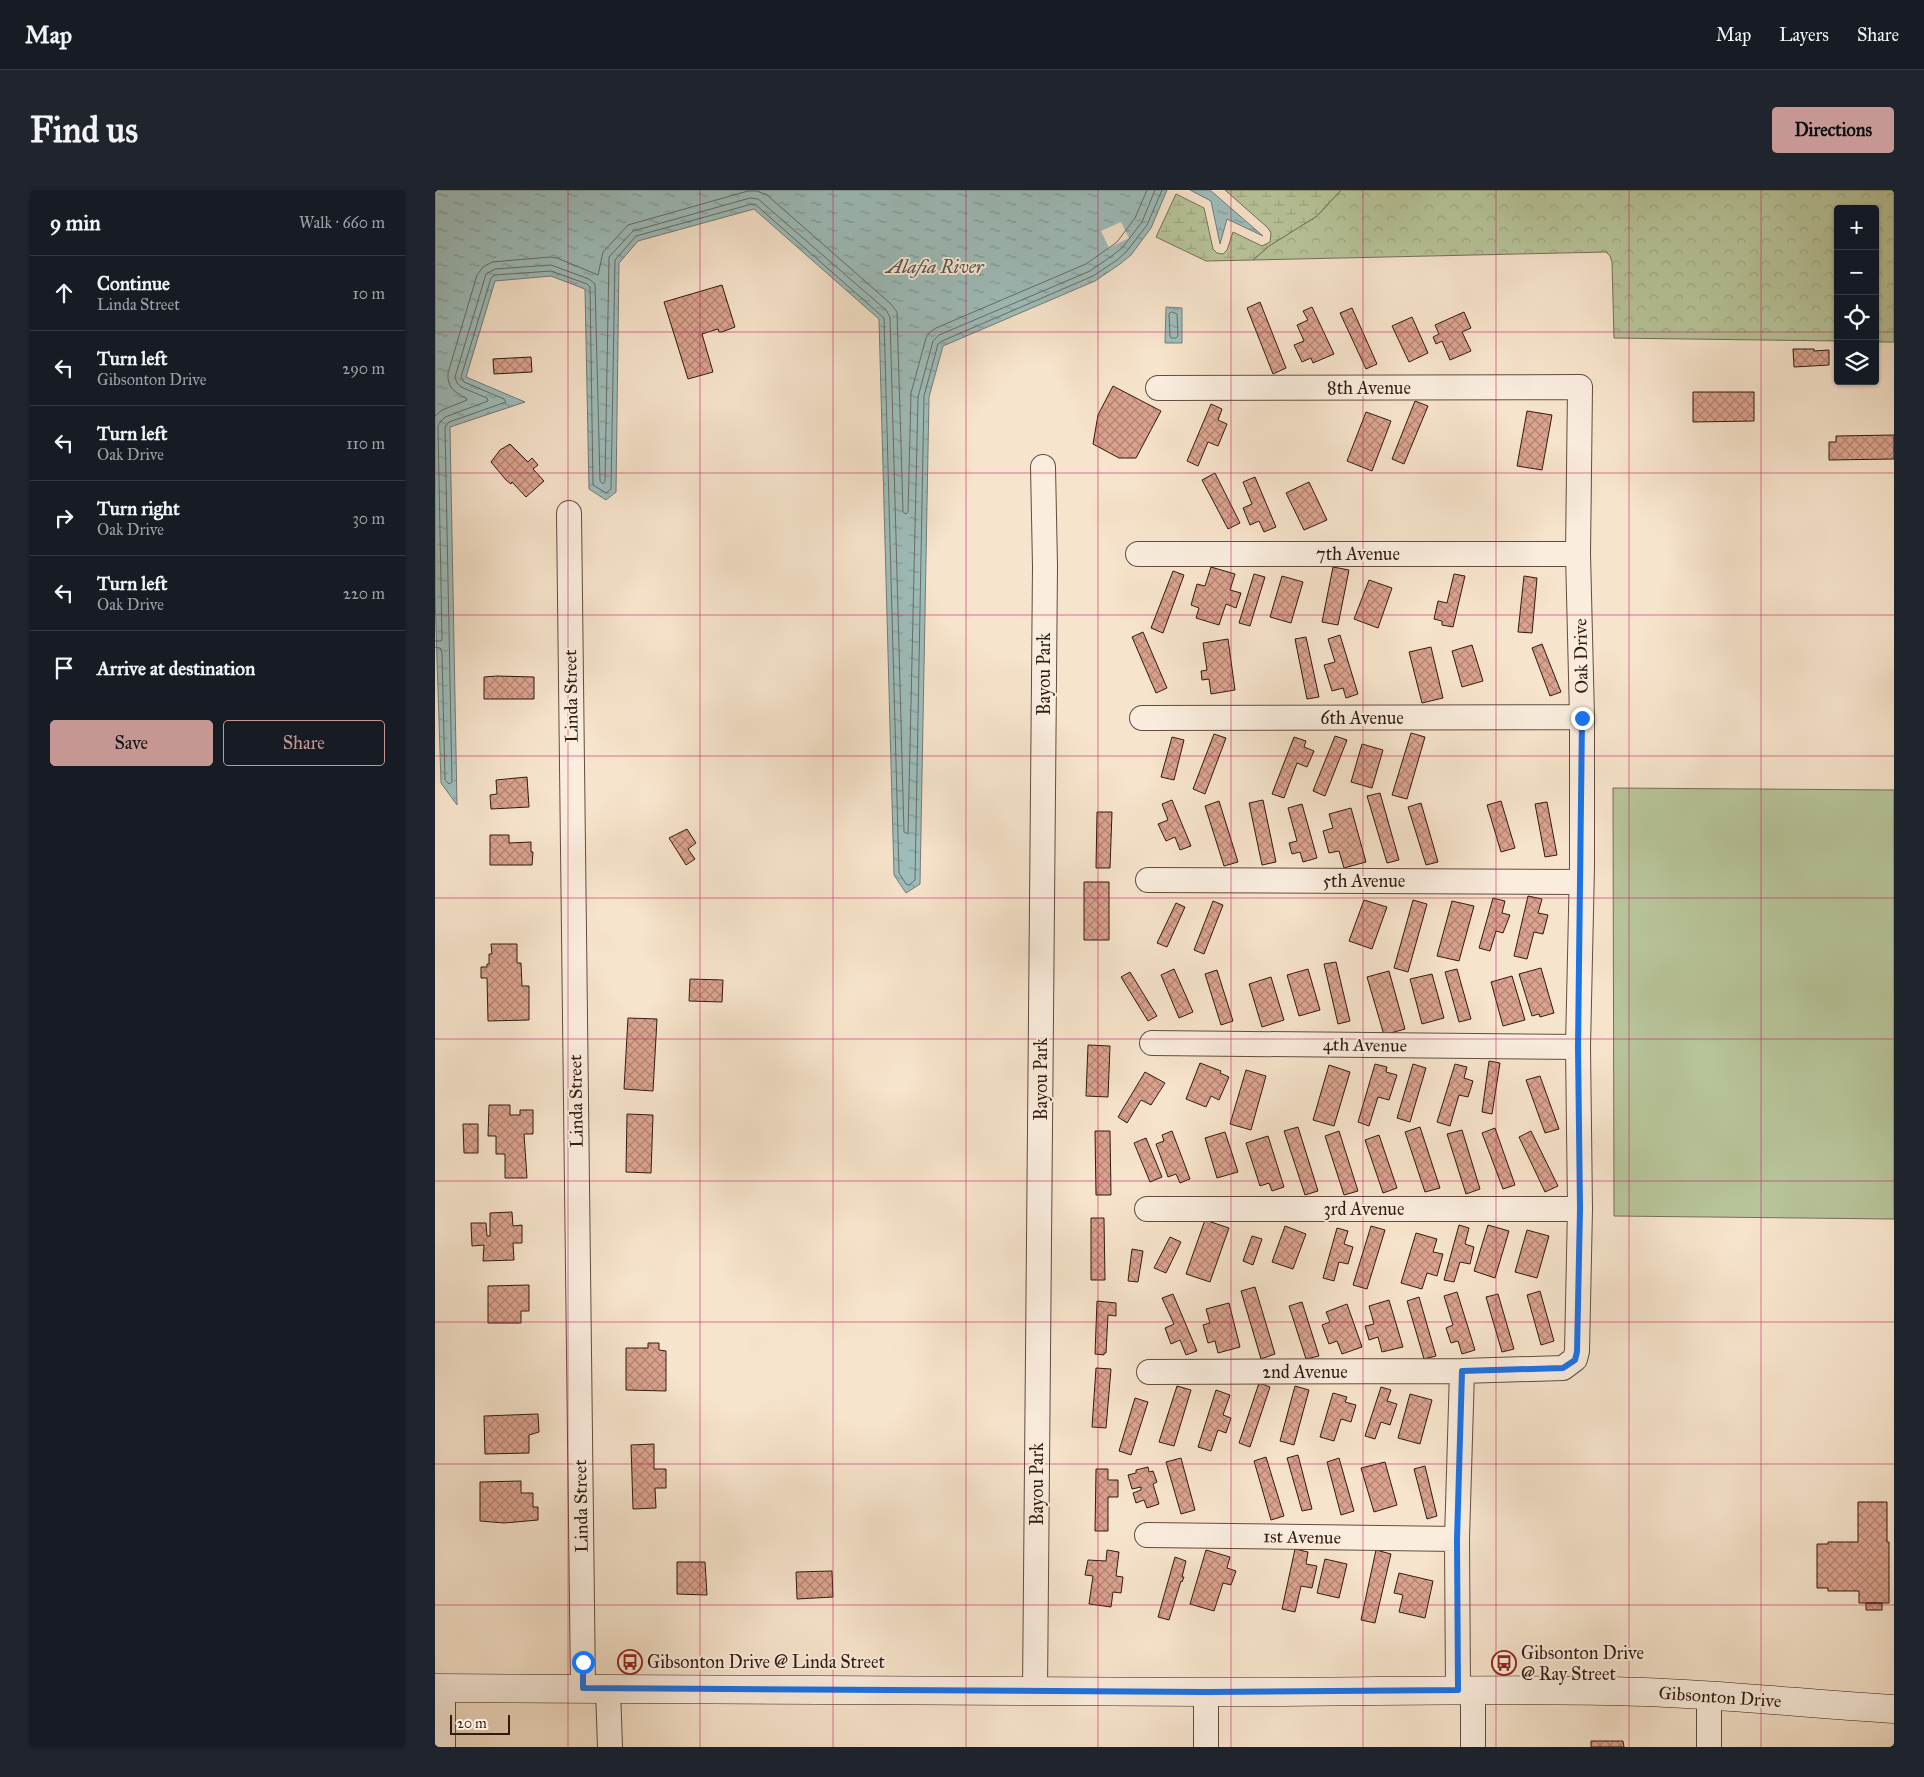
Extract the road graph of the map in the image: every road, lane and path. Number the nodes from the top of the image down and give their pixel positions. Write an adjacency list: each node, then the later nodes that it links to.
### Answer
1 (1580, 387): 2 (street, 8th Avenue); 6 (street, Oak Drive)
2 (1158, 388)
3 (1043, 466): 22 (street, Bayou Park)
4 (569, 513): 20 (street, Linda Street)
5 (1138, 554): 6 (street, 7th Avenue)
6 (1578, 554): 8 (street, Oak Drive)
7 (1142, 718): 8 (street, 6th Avenue)
8 (1582, 718): 10 (street, Oak Drive)
9 (1148, 880): 10 (street, 5th Avenue)
10 (1581, 882): 12 (street, Oak Drive)
11 (1152, 1043): 12 (street, 4th Avenue)
12 (1578, 1047): 14 (street, Oak Drive)
13 (1147, 1209): 14 (street, 3rd Avenue)
14 (1580, 1209): 15 (street, Oak Drive)
15 (1462, 1371): 16 (street, 2nd Avenue); 18 (street)
16 (1149, 1372)
17 (1147, 1535): 18 (street, 1st Avenue)
18 (1457, 1539): 21 (street)
19 (439, 1688): 20 (main road, Gibsonton Drive); 26 (street)
20 (595, 1688): 22 (main road, Gibsonton Drive); 27 (street, Linda Street)
21 (1465, 1690): 23 (main road, Gibsonton Drive); 24 (main road, Gibsonton Drive); 29 (street)
22 (1035, 1691): 23 (main road, Gibsonton Drive)
23 (1206, 1692): 28 (street)
24 (1709, 1696): 25 (main road, Gibsonton Drive); 30 (street)
25 (1894, 1709)
26 (443, 1747)
27 (610, 1747)
28 (1206, 1747)
29 (1473, 1747)
30 (1709, 1747)

